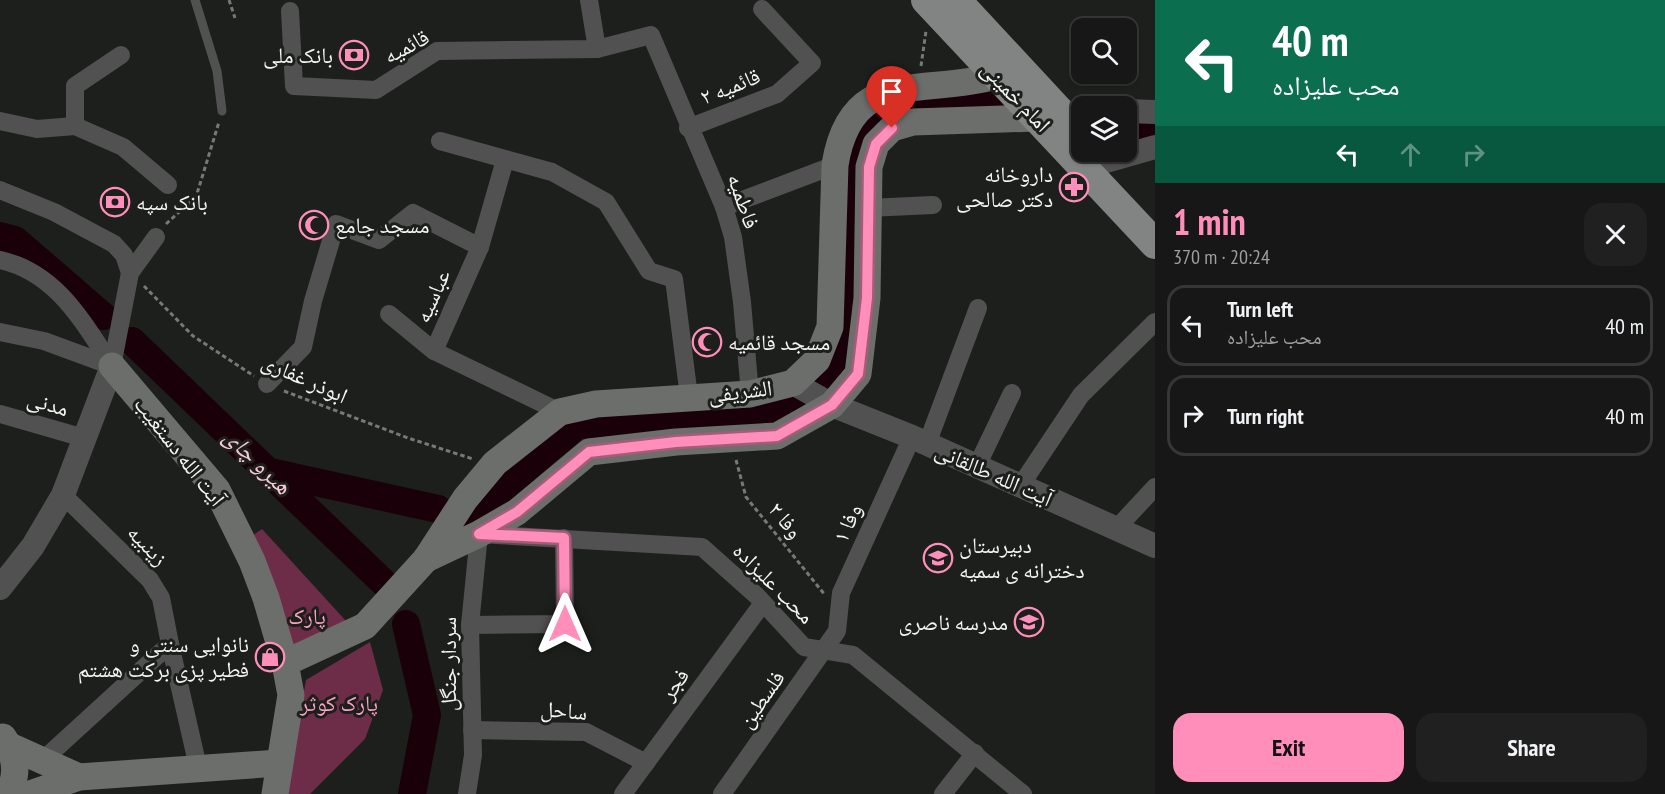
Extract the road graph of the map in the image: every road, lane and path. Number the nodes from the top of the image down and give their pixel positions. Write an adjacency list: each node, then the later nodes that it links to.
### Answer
1 (195, 0): 13 (lane)
2 (229, 0): 7 (path)
3 (589, 0): 9 (street)
4 (946, 2): 11 (main road, امام خمینی); 12 (path); 16 (main road, امام خمینی)
5 (762, 9): 20 (street, قائمیه ۲)
6 (290, 11): 9 (street, قائمیه)
7 (235, 18)
8 (651, 35): 9 (street, قائمیه); 20 (street, فاطمیه)
9 (597, 50)
10 (122, 55): 19 (street)
11 (995, 76): 12 (main road, الشریفی); 16 (main road, امام خمینی)
12 (920, 86): 26 (main road, الشریفی)
13 (222, 111): 33 (path)
14 (1137, 111): 15 (street)
15 (1155, 112)
16 (1059, 113): 18 (main road, امام خمینی); 31 (main road); 34 (main road, امام خمینی)
17 (0, 121): 19 (street)
18 (1071, 124)
19 (75, 126): 27 (street)
20 (688, 128): 30 (street, فاطمیه)
21 (440, 141): 24 (street)
22 (1155, 147): 23 (street)
23 (1137, 150)
24 (505, 160): 35 (street, عباسیه); 48 (street)
25 (1107, 162): 32 (main road)
26 (835, 165): 30 (street); 44 (main road, الشریفی)
27 (168, 185)
28 (0, 190): 37 (street)
29 (933, 205): 31 (street)
30 (724, 207): 47 (street, فاطمیه)
31 (868, 208): 49 (main road)
32 (1155, 214)
33 (156, 237): 37 (street)
34 (1155, 244)
35 (480, 246): 42 (street, عباسیه); 45 (street)
36 (0, 260): 43 (street, آیت الله دستغیب)
37 (130, 273): 43 (street); 45 (path, ابوذر غفاری)
38 (978, 308): 54 (street, وفا ۱)
39 (389, 314): 42 (street)
40 (1155, 322): 57 (street)
41 (0, 332): 43 (street)
42 (434, 351): 50 (street, عباسیه)
43 (113, 355): 52 (street); 71 (main road, آیت الله دستغیب)
44 (793, 383): 47 (main road, الشریفی); 49 (street, آیت الله طالقانی)
45 (267, 384): 55 (path, ابوذر غفاری)
46 (1012, 393): 56 (street)
47 (750, 394): 48 (main road, الشریفی)
48 (690, 397): 50 (main road, الشریفی)
49 (832, 405): 53 (main road); 54 (street, آیت الله طالقانی)
50 (560, 412): 55 (main road, الشریفی)
51 (0, 414): 52 (street, مدنی)
52 (84, 438): 59 (street)
53 (743, 438): 61 (main road); 67 (path, وفا ۲)
54 (920, 441): 56 (street, آیت الله طالقانی); 67 (street, وفا ۱)
55 (495, 463): 64 (main road, الشریفی)
56 (977, 466): 57 (street, آیت الله طالقانی)
57 (1021, 485): 60 (street, آیت الله طالقانی)
58 (1155, 487): 60 (street)
59 (63, 495): 65 (street); 69 (street, زینبیه)
60 (1117, 528): 63 (street, آیت الله طالقانی)
61 (479, 534): 62 (street, محب علیزاده); 64 (main road); 68 (street, سردار جنگل)
62 (564, 538): 66 (street, محب علیزاده); 68 (street)
63 (1155, 546)
64 (426, 559): 71 (main road)
65 (0, 588)
66 (763, 603): 70 (street, محب علیزاده); 77 (street, فجر)
67 (838, 622): 70 (street, فلسطین)
68 (470, 625): 72 (street, سردار جنگل)
69 (170, 645): 75 (street); 78 (street, زینبیه)
70 (824, 650): 74 (street, محب علیزاده); 86 (street, فلسطین)
71 (285, 663): 76 (main road, آیت الله دستغیب)
72 (472, 730): 77 (street, ساحل); 84 (street, سردار جنگل)
73 (5, 740): 75 (main road); 82 (main road)
74 (975, 753): 80 (street, محب علیزاده); 87 (street)
75 (42, 761): 79 (main road)
76 (279, 763): 78 (main road); 81 (main road, آیت الله دستغیب)
77 (646, 763): 85 (street, فجر)
78 (198, 767): 79 (main road)
79 (79, 777): 83 (main road)
80 (1015, 791)
81 (275, 793)
82 (8, 794)
83 (30, 794)
84 (468, 794)
85 (623, 794)
86 (722, 794)
87 (943, 794)

